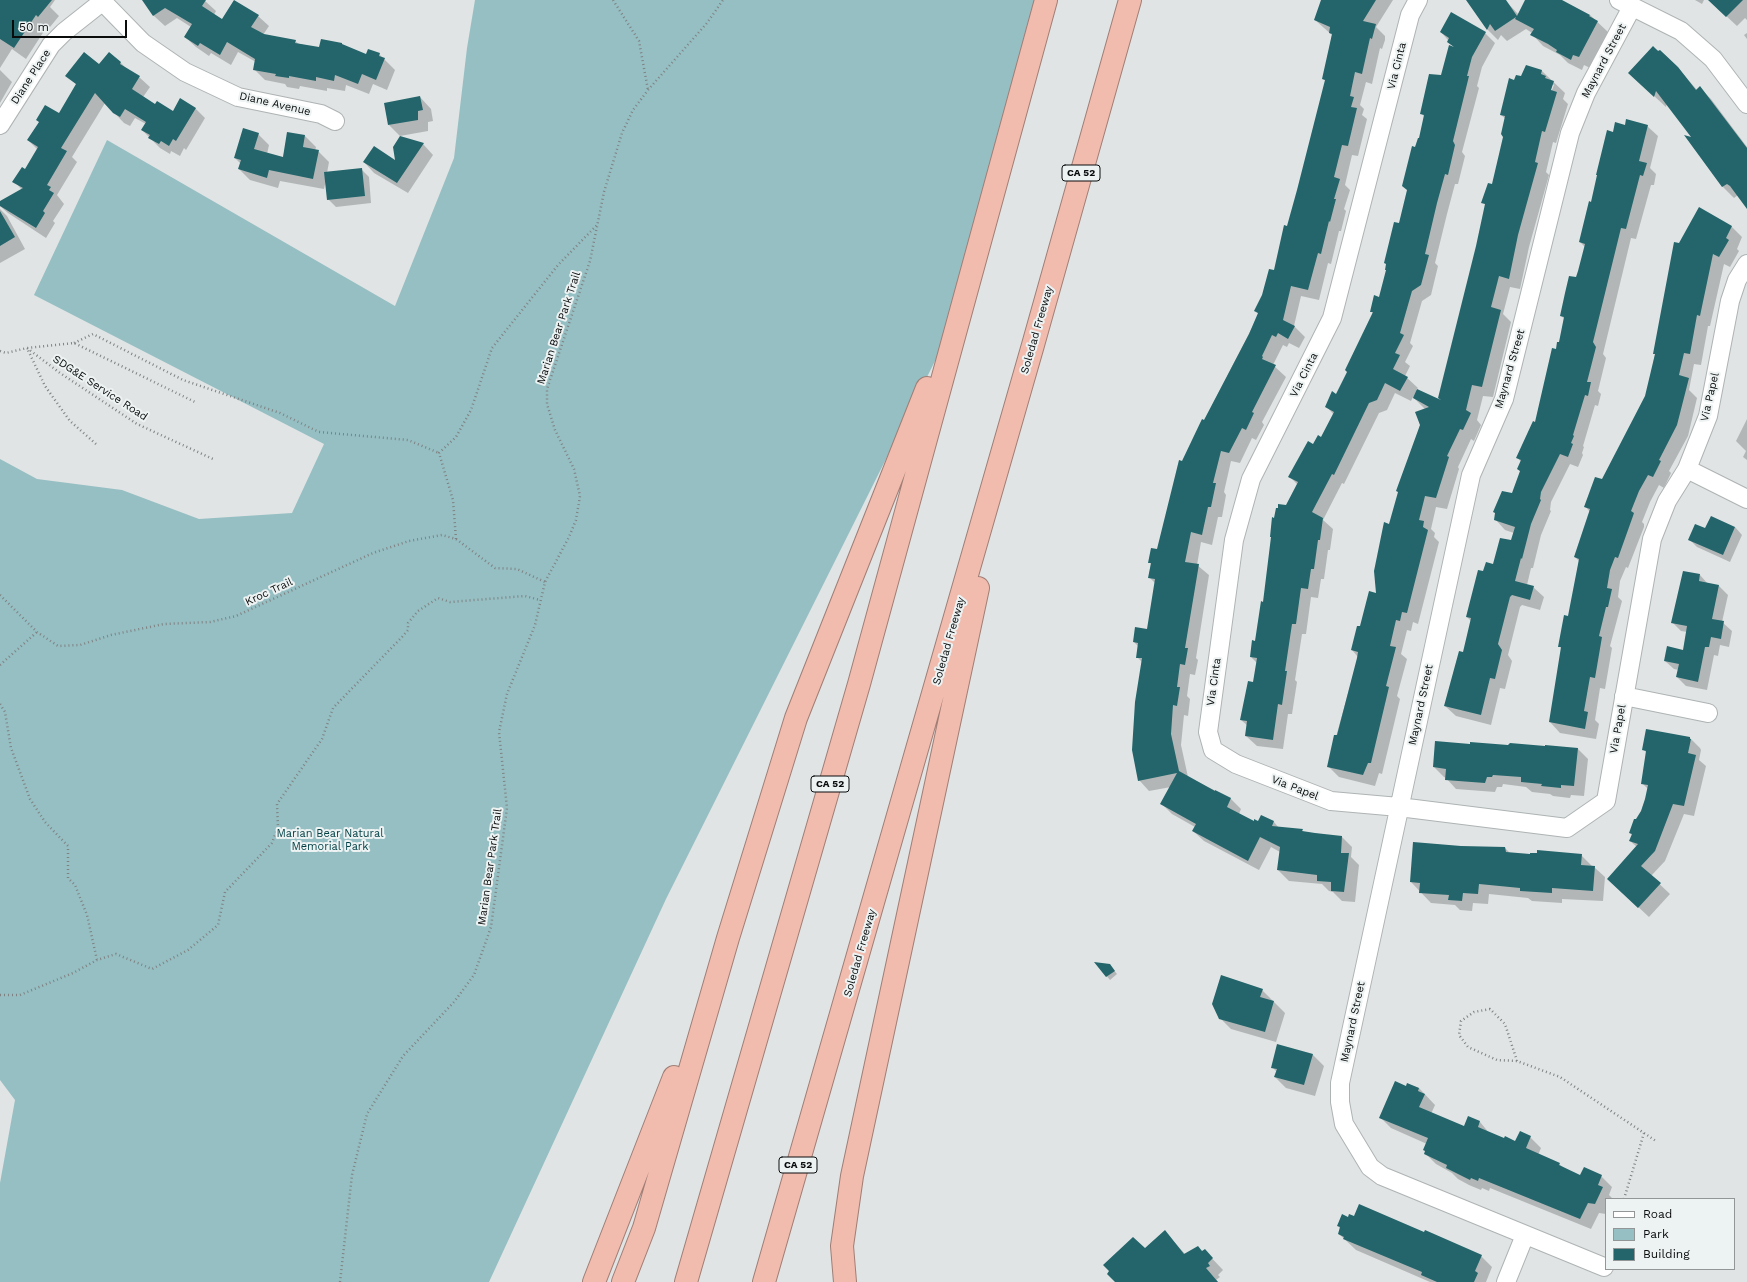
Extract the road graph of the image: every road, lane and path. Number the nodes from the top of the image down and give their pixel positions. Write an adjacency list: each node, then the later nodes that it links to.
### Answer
1 (613, 0): 8 (path)
2 (723, 0): 8 (path, Marian Bear Park Trail)
3 (1046, 0): 14 (highway, CA 52)
4 (1130, 0): 16 (highway, Soledad Freeway / CA 52)
5 (1418, 0): 34 (street, Via Cinta)
6 (102, 1): 10 (street, Diane Avenue); 11 (street, Diane Place)
7 (1625, 3): 9 (street); 35 (street, Maynard Street)
8 (648, 90): 12 (path, Marian Bear Park Trail)
9 (1747, 104)
10 (335, 120)
11 (0, 125)
12 (597, 225): 21 (path); 26 (path, Marian Bear Park Trail)
13 (1747, 264): 23 (street, Via Papel)
14 (968, 285): 36 (highway); 49 (highway, CA 52)
15 (74, 344): 17 (path); 19 (path); 21 (path)
16 (1033, 345): 39 (highway, Soledad Freeway / CA 52); 52 (highway)
17 (27, 348): 18 (path); 20 (path); 22 (path, SDG&E Service Road)
18 (0, 351)
19 (197, 403)
20 (96, 444)
21 (439, 453): 25 (path)
22 (213, 459)
23 (1687, 469): 24 (street); 31 (street, Via Papel)
24 (1747, 499)
25 (456, 539): 26 (path, Kroc Trail); 29 (path, Kroc Trail)
26 (545, 582): 28 (path, Marian Bear Park Trail)
27 (0, 595): 29 (path, Kroc Trail)
28 (540, 600): 37 (path); 46 (path, Marian Bear Park Trail)
29 (37, 632): 30 (path)
30 (0, 665)
31 (1624, 696): 33 (street); 35 (street, Via Papel)
32 (0, 704): 37 (path)
33 (1708, 713)
34 (1213, 750): 35 (street, Via Papel)
35 (1399, 807): 44 (street, Maynard Street)
36 (728, 938): 47 (highway); 48 (highway)
37 (97, 960): 38 (path)
38 (0, 995)
39 (833, 1048): 50 (highway, Soledad Freeway / CA 52); 51 (highway)
40 (1517, 1062): 40 (path); 41 (path)
41 (1644, 1133): 42 (path); 43 (path)
42 (1656, 1141)
43 (1624, 1198)
44 (1525, 1235): 45 (street, Maynard Street); 53 (street)
45 (1604, 1267)
46 (340, 1282)
47 (594, 1282)
48 (623, 1282)
49 (686, 1282)
50 (764, 1282)
51 (778, 1282)
52 (845, 1282)
53 (1506, 1282)

